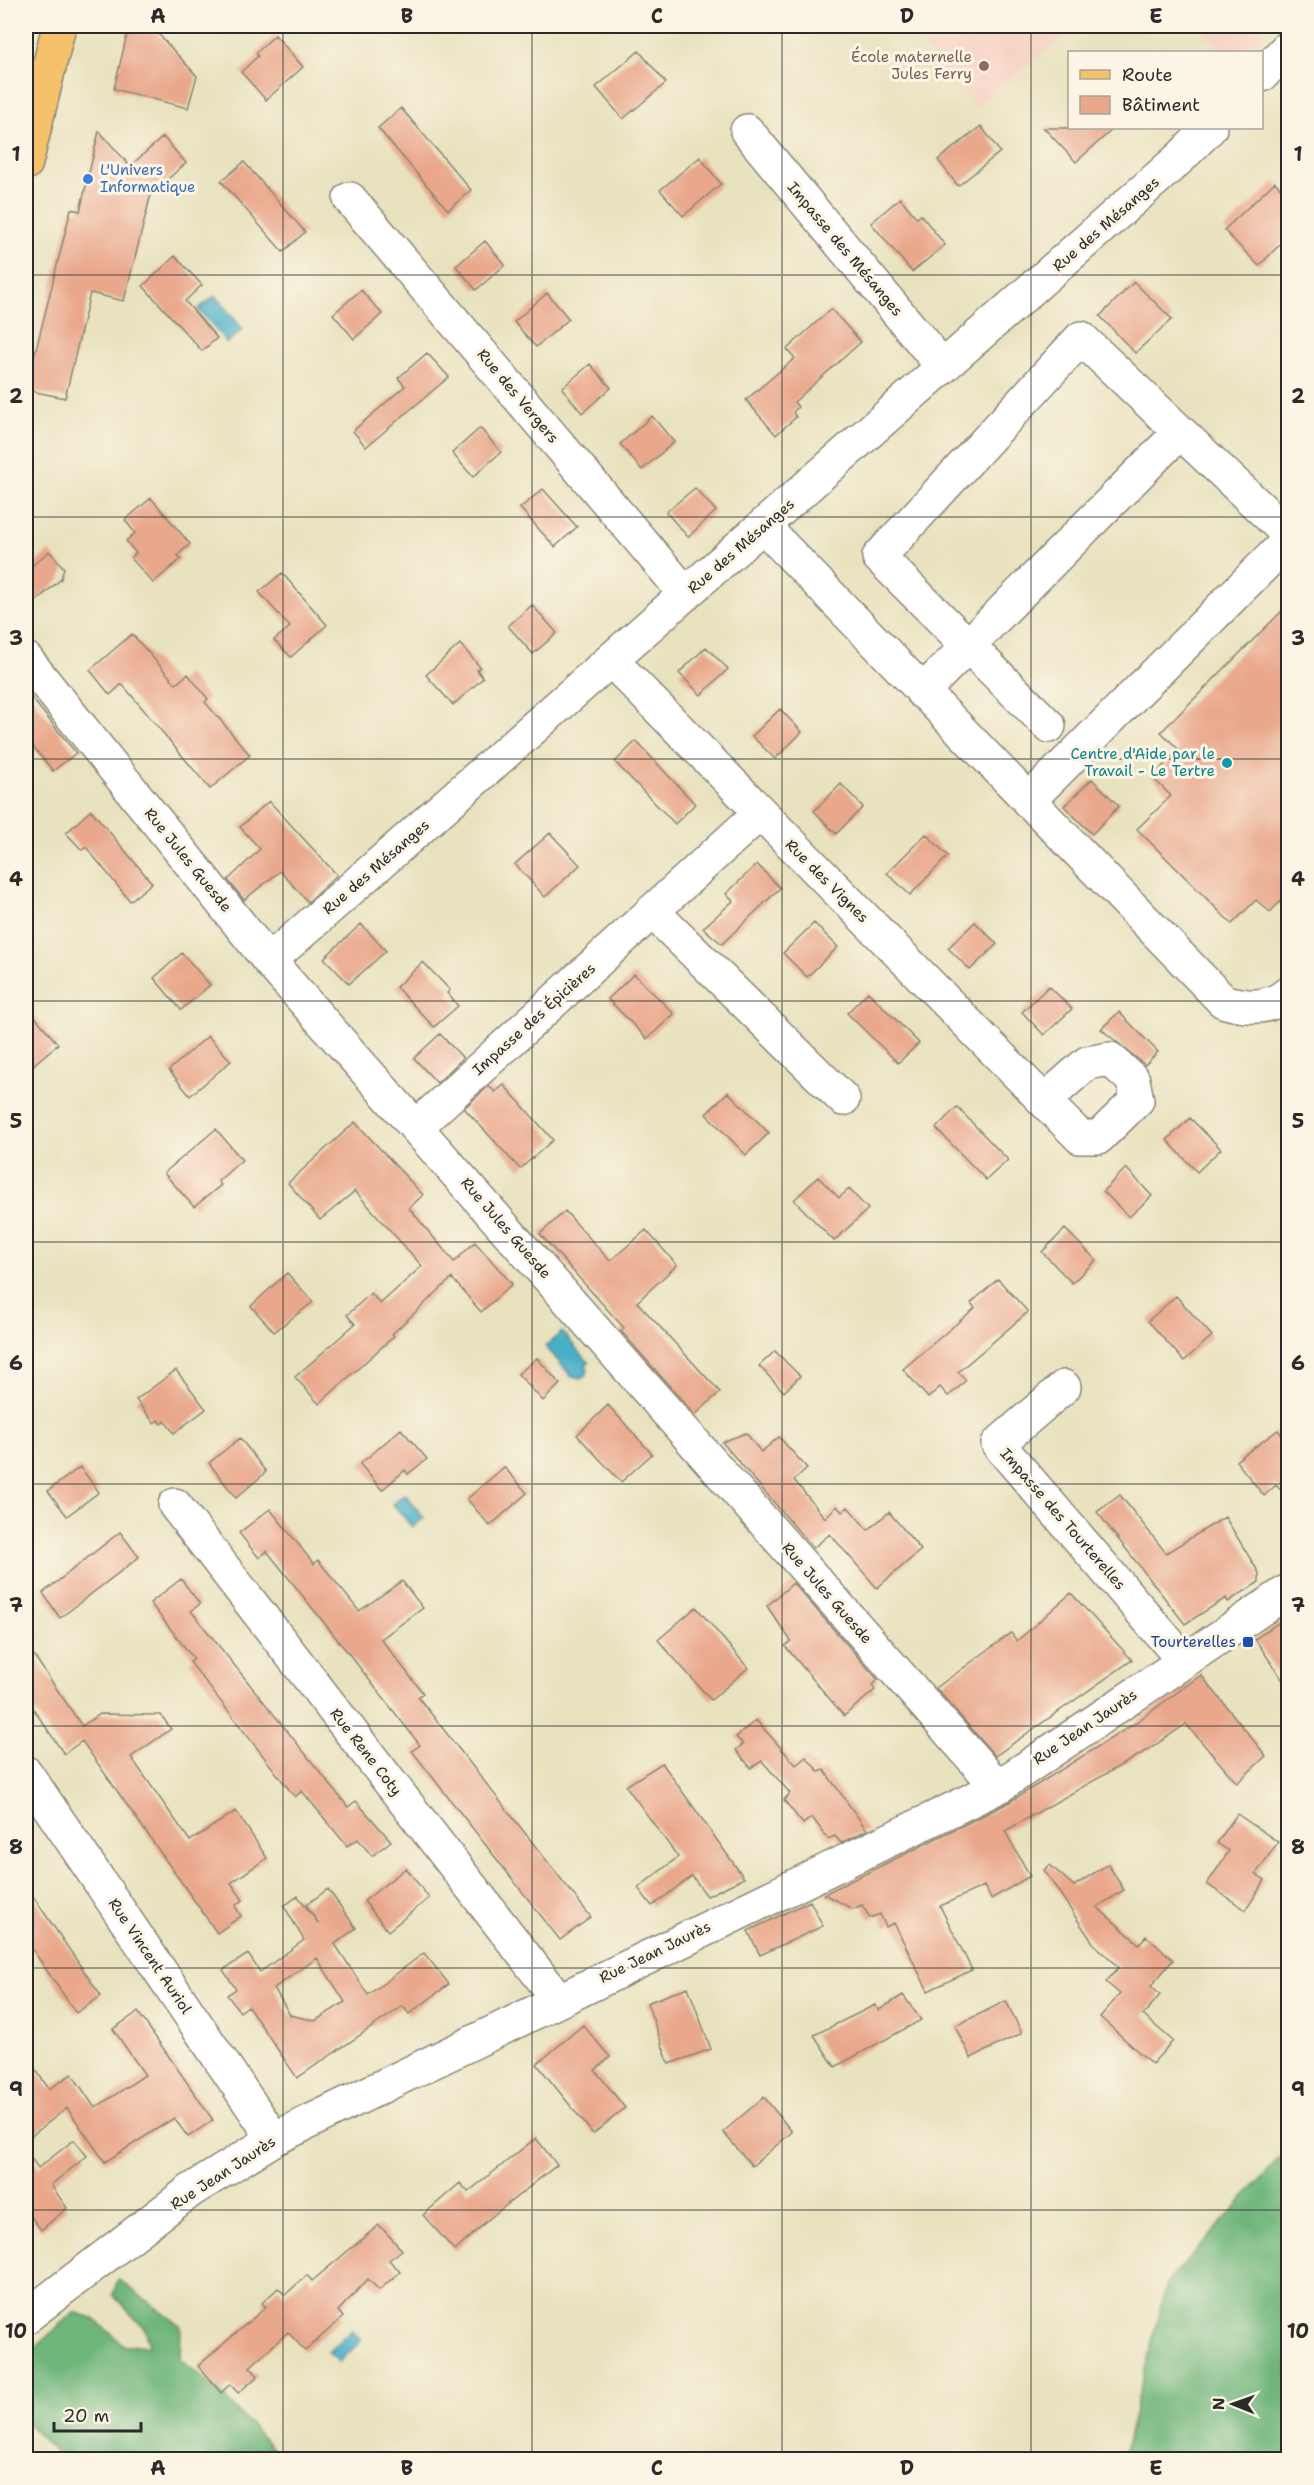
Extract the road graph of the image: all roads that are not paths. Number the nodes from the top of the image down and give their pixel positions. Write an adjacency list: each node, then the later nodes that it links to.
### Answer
1 (59, 26): 6 (main road)
2 (1288, 47): 3 (street)
3 (1263, 74)
4 (1209, 129): 8 (street, Rue des Mésanges)
5 (747, 131): 8 (street, Impasse des Mésanges)
6 (26, 163)
7 (350, 199): 13 (street, Rue des Vergers)
8 (943, 367): 10 (street, Rue des Mésanges)
9 (1180, 432): 11 (street); 14 (street); 14 (street)
10 (763, 526): 13 (street, Rue des Mésanges); 17 (street)
11 (1288, 534)
12 (1288, 541): 19 (street)
13 (686, 594): 16 (street, Rue des Mésanges)
14 (969, 646): 17 (street); 18 (street)
15 (26, 659): 22 (street, Rue Jules Guesde)
16 (611, 660): 20 (street, Rue des Vignes); 22 (street, Rue des Mésanges)
17 (922, 692): 19 (street)
18 (1049, 726)
19 (1028, 801): 23 (street)
20 (760, 813): 21 (street, Impasse des Épicières); 25 (street, Rue des Vignes)
21 (652, 911): 24 (street); 26 (street, Impasse des Épicières)
22 (269, 961): 26 (street, Rue Jules Guesde)
23 (1288, 993)
24 (843, 1099)
25 (1044, 1101)
26 (417, 1126): 32 (street, Rue Jules Guesde)
27 (1064, 1387): 30 (street, Impasse des Tourterelles)
28 (175, 1505): 33 (street, Rue Rene Coty)
29 (1288, 1591): 30 (street, Rue Jean Jaurès)
30 (1184, 1661): 32 (street, Rue Jean Jaurès)
31 (26, 1773): 34 (street, Rue Vincent Auriol)
32 (998, 1787): 33 (street, Rue Jean Jaurès)
33 (558, 1999): 34 (street, Rue Jean Jaurès)
34 (274, 2139): 35 (street, Rue Jean Jaurès)
35 (26, 2317)

